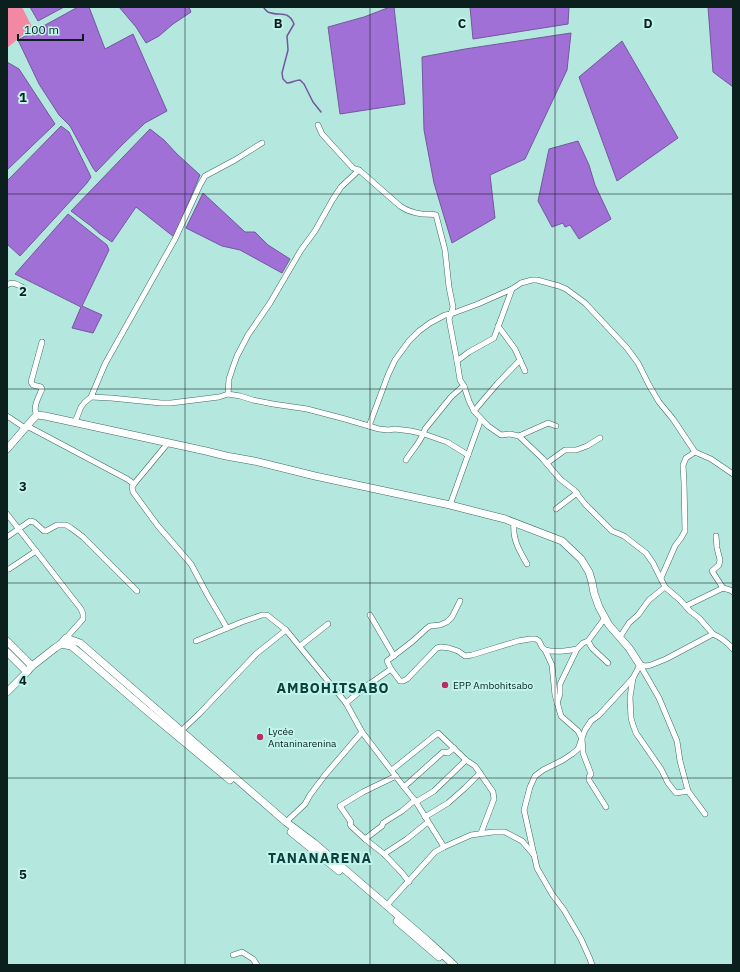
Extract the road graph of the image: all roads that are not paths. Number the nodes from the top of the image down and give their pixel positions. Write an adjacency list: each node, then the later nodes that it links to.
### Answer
1 (318, 125): 3 (street)
2 (262, 143): 15 (street)
3 (359, 170): 7 (street); 14 (street)
4 (7, 285): 5 (street)
5 (24, 288)
6 (512, 289): 7 (street); 8 (street); 29 (street)
7 (451, 314): 11 (street); 21 (street)
8 (498, 326): 10 (street); 11 (street)
9 (42, 342): 17 (street)
10 (520, 360): 12 (street); 16 (street)
11 (457, 361): 13 (street)
12 (525, 371)
13 (464, 386): 16 (street); 24 (street)
14 (228, 394): 15 (street); 21 (street)
15 (90, 397): 20 (street)
16 (474, 410): 19 (street)
17 (37, 415): 20 (street); 23 (street)
18 (7, 416): 23 (street)
19 (481, 419): 25 (street); 30 (street)
20 (75, 422): 27 (street)
21 (369, 426): 24 (street)
22 (556, 426): 25 (street)
23 (26, 427): 28 (street); 34 (street)
24 (424, 434): 30 (street); 31 (street)
25 (519, 436): 32 (street)
26 (600, 438): 32 (street)
27 (168, 443): 34 (street); 36 (street)
28 (7, 449)
29 (695, 452): 33 (street); 46 (street)
30 (468, 456): 36 (street)
31 (406, 460)
32 (547, 463): 35 (street)
33 (733, 474)
34 (134, 484): 56 (street)
35 (577, 493): 37 (street); 46 (street)
36 (450, 505): 39 (street)
37 (556, 509)
38 (7, 514): 40 (street)
39 (514, 522): 44 (street); 54 (street)
40 (18, 528): 41 (street); 43 (street); 49 (street)
41 (7, 536)
42 (716, 536): 48 (street)
43 (36, 551): 45 (street); 60 (street)
44 (527, 564)
45 (9, 569)
46 (661, 578): 47 (street)
47 (665, 587): 52 (street); 59 (street)
48 (723, 588): 50 (street); 52 (street)
49 (137, 591)
50 (733, 592)
51 (460, 601): 70 (street)
52 (686, 606): 58 (street)
53 (370, 615): 70 (street)
54 (605, 618): 59 (street); 62 (street)
55 (328, 624): 65 (street)
56 (227, 628): 57 (street); 61 (street)
57 (286, 630): 65 (street); 82 (street)
58 (713, 634): 66 (street); 72 (street)
59 (620, 637): 72 (street)
60 (66, 638): 64 (street); 77 (street)
61 (196, 641)
62 (588, 641): 68 (street); 71 (street)
63 (7, 642): 73 (street)
64 (61, 644): 73 (street); 80 (street)
65 (300, 646): 78 (street)
66 (733, 649)
67 (545, 650): 68 (street); 74 (street); 79 (street)
68 (577, 650): 79 (street)
69 (7, 652): 73 (street)
70 (394, 656): 74 (street)
71 (608, 663)
72 (640, 665): 75 (street); 90 (street)
73 (29, 669): 76 (street)
74 (391, 669): 78 (street)
75 (633, 678): 83 (street); 90 (street)
76 (7, 692)
77 (144, 699): 80 (street); 82 (street)
78 (346, 703): 81 (street)
79 (557, 703): 83 (street)
80 (140, 705): 82 (street)
81 (362, 732): 86 (street); 95 (street)
82 (179, 734): 95 (street)
83 (582, 739): 92 (street); 100 (street)
84 (454, 748): 85 (street); 86 (street); 89 (street)
85 (466, 760): 87 (street); 91 (street)
86 (392, 770): 88 (street)
87 (480, 773): 94 (street); 96 (street)
88 (396, 776): 89 (street); 97 (street)
89 (404, 787): 91 (street)
90 (688, 791): 93 (street)
91 (415, 801): 94 (street); 97 (street)
92 (606, 807)
93 (705, 814)
94 (427, 820): 98 (street); 99 (street)
95 (283, 821): 102 (street)
96 (481, 833): 98 (street); 100 (street)
97 (365, 839): 99 (street)
98 (444, 847): 101 (street)
99 (384, 854): 101 (street)
100 (534, 856): 109 (street)
101 (409, 882): 103 (street)
102 (379, 902): 103 (street); 104 (street)
103 (386, 906): 104 (street)
104 (436, 952): 107 (street); 108 (street)
105 (233, 954): 106 (street)
106 (256, 965)
107 (447, 965)
108 (454, 965)
109 (592, 965)

